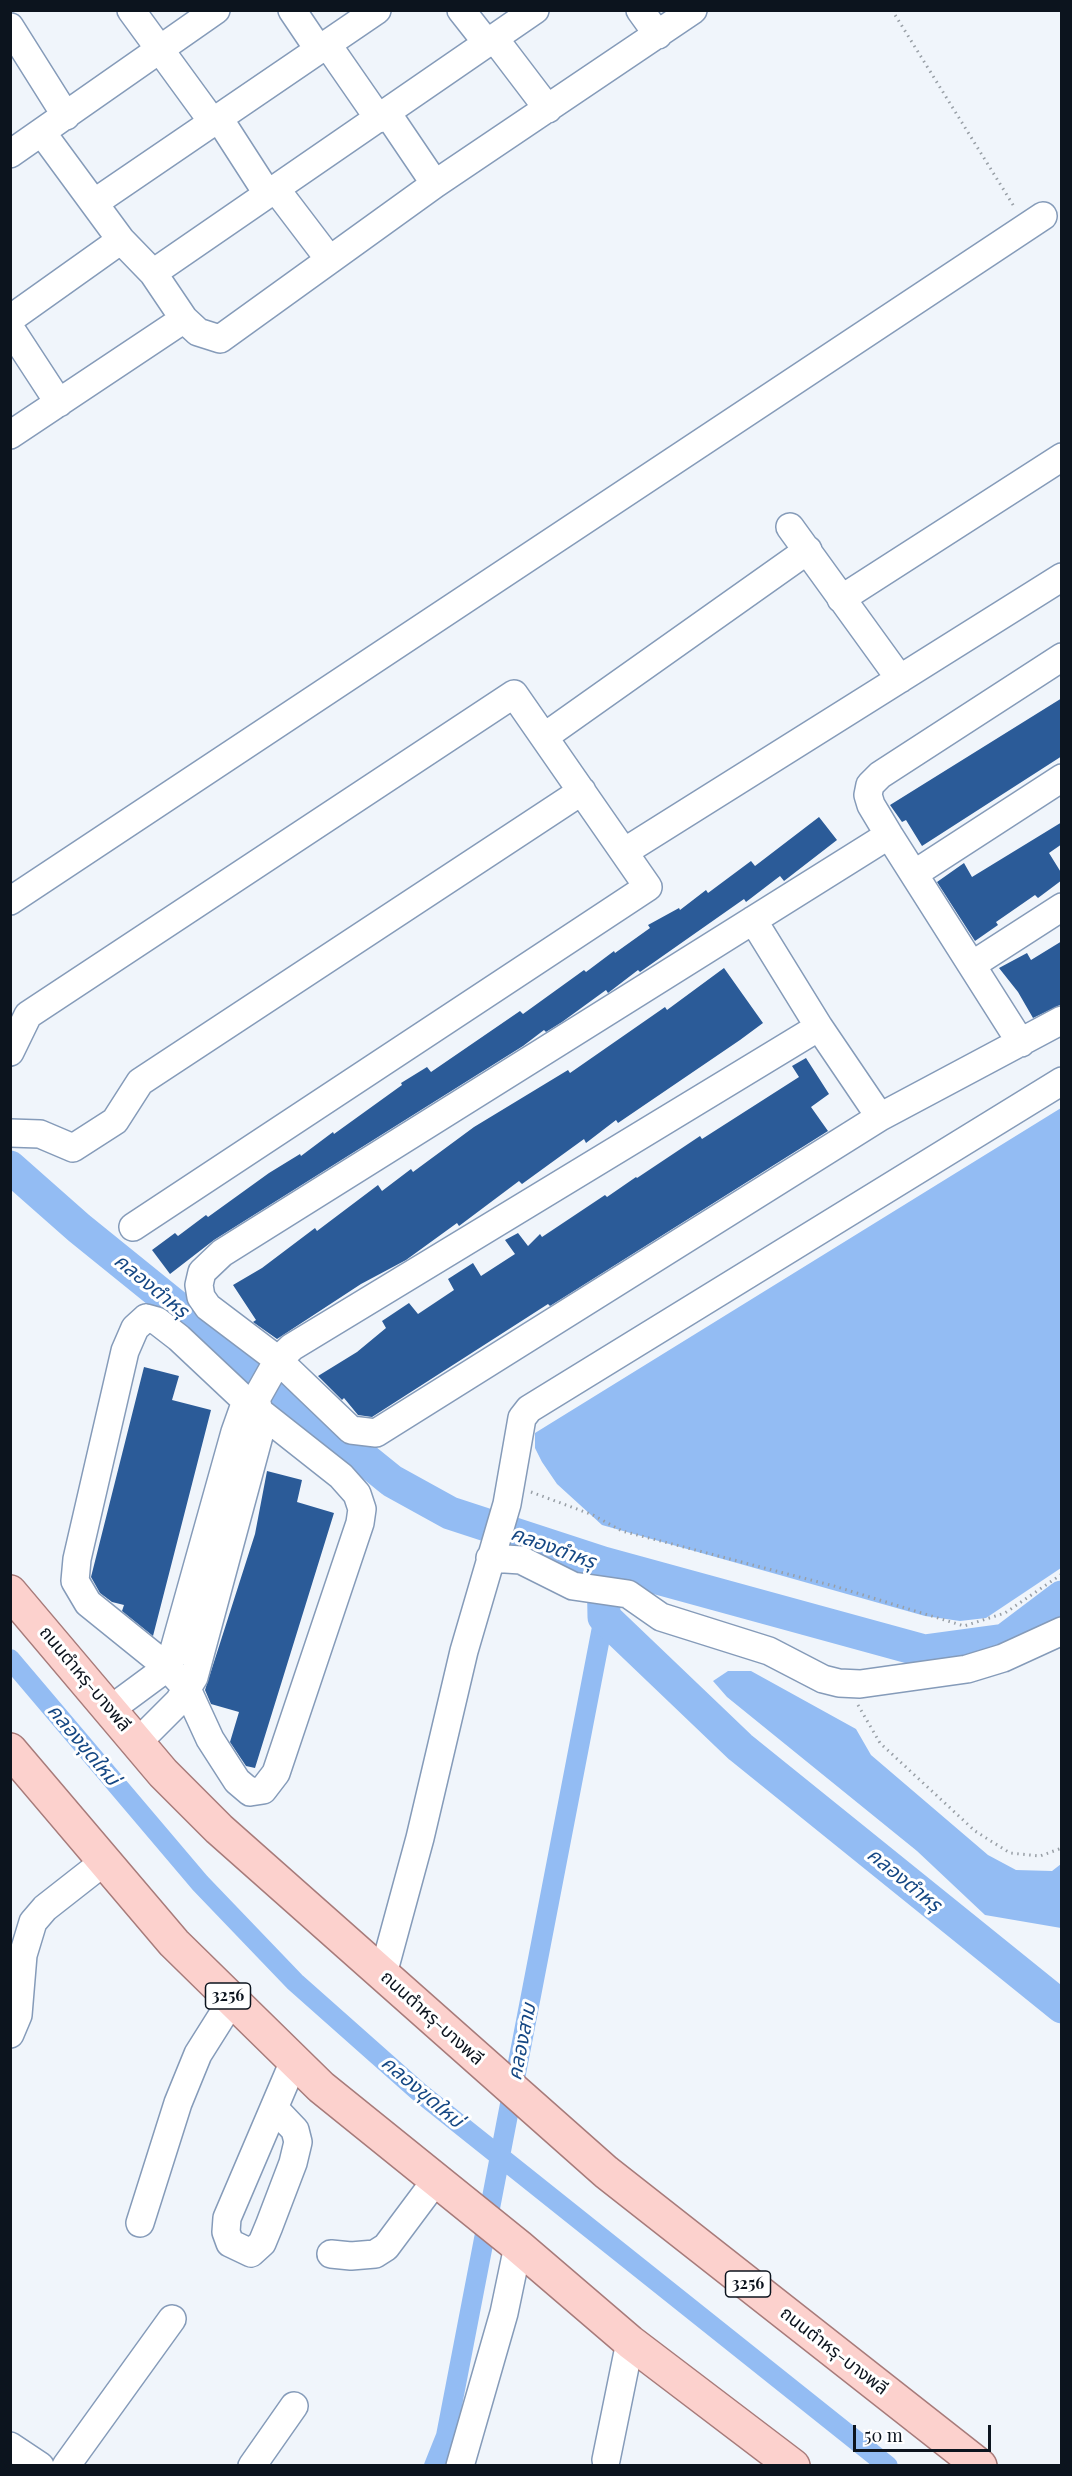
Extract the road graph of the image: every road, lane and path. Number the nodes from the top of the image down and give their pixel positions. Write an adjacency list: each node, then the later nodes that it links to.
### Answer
1 (25, 10): 11 (street)
2 (131, 10): 16 (street)
3 (216, 10): 16 (street)
4 (292, 10): 15 (street)
5 (377, 10): 15 (street)
6 (461, 10): 14 (street)
7 (535, 10): 14 (street)
8 (640, 10): 13 (street)
9 (693, 10): 13 (street)
10 (892, 10): 26 (path)
11 (10, 20)
12 (10, 27): 18 (street)
13 (658, 36): 17 (street)
14 (490, 41): 17 (street); 19 (street)
15 (323, 47): 19 (street); 20 (street)
16 (159, 51): 18 (street); 20 (street)
17 (548, 109): 23 (street)
18 (66, 116): 21 (street)
19 (383, 116): 23 (street); 24 (street)
20 (215, 119): 24 (street); 25 (street)
21 (43, 134): 22 (street); 25 (street)
22 (10, 154)
23 (435, 184): 28 (street)
24 (271, 191): 28 (street); 29 (street)
25 (94, 203): 27 (street)
26 (1035, 222): 48 (street)
27 (121, 240): 29 (street); 30 (street)
28 (329, 259): 31 (street)
29 (153, 273): 31 (street)
30 (10, 319)
31 (184, 319): 33 (street)
32 (10, 328): 33 (street)
33 (59, 403): 34 (street)
34 (10, 435)
35 (1062, 457): 39 (street)
36 (790, 527): 37 (street)
37 (807, 550): 39 (street); 42 (street)
38 (1062, 577): 41 (street)
39 (842, 598): 41 (street)
40 (1062, 657): 45 (street)
41 (900, 679): 46 (street)
42 (544, 737): 44 (street); 55 (street)
43 (1062, 778): 47 (street)
44 (582, 790): 46 (street); 58 (street)
45 (889, 836): 47 (street); 50 (street)
46 (624, 852): 59 (street)
47 (914, 874): 51 (street)
48 (10, 901)
49 (1062, 907): 51 (street)
50 (753, 920): 53 (street); 60 (street)
51 (972, 965): 54 (street)
52 (1062, 1020): 54 (street)
53 (819, 1027): 57 (street); 60 (street)
54 (1021, 1043): 57 (street)
55 (10, 1052)
56 (1062, 1080): 61 (street)
57 (880, 1117): 60 (street)
58 (10, 1133)
59 (133, 1227)
60 (261, 1390): 66 (street); 66 (street); 68 (street); 68 (street)
61 (510, 1484): 62 (street); 63 (path)
62 (496, 1538): 67 (street); 74 (street)
63 (1062, 1574)
64 (10, 1592): 69 (main road, ถนนตำหรุ-บางพลี / 3256)
65 (1062, 1631): 67 (street)
66 (166, 1666): 68 (street); 69 (street)
67 (846, 1683): 72 (path)
68 (187, 1689): 70 (street)
69 (111, 1709): 70 (main road, ถนนตำหรุ-บางพลี / 3256)
70 (138, 1742): 74 (main road, ถนนตำหรุ-บางพลี / 3256)
71 (10, 1750): 73 (main road, 3256)
72 (1062, 1848)
73 (105, 1861): 75 (main road, 3256); 76 (street)
74 (383, 1974): 95 (main road, ถนนตำหรุ-บางพลี / 3256)
75 (232, 2000): 77 (main road, 3256); 82 (street)
76 (10, 2034)
77 (294, 2061): 78 (street); 79 (main road, 3256)
78 (274, 2109): 80 (street); 81 (street)
79 (436, 2180): 83 (main road, 3256); 84 (street)
80 (240, 2188): 81 (street); 81 (street)
81 (276, 2208)
82 (140, 2223)
83 (497, 2229): 86 (main road, 3256); 93 (street)
84 (331, 2254)
85 (172, 2319): 91 (street)
86 (630, 2342): 89 (street); 94 (main road, 3256)
87 (294, 2406): 92 (street)
88 (10, 2446): 90 (street)
89 (606, 2460)
90 (40, 2466)
91 (66, 2466)
92 (252, 2466)
93 (460, 2466)
94 (794, 2466)
95 (980, 2466)

